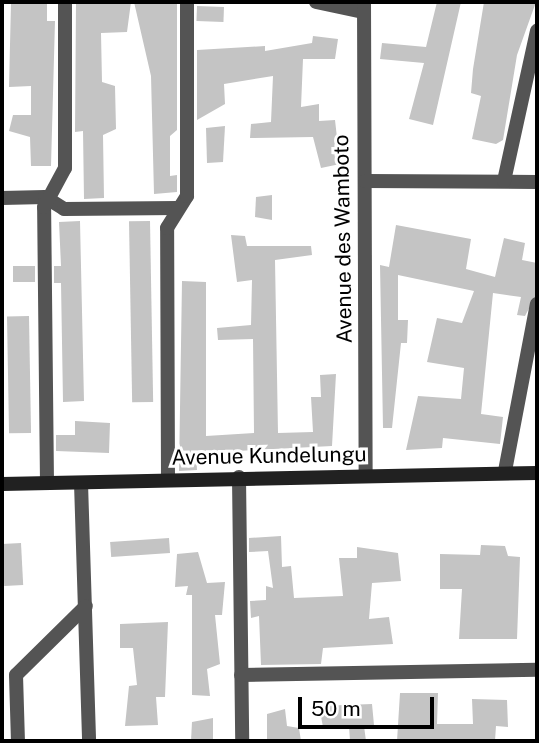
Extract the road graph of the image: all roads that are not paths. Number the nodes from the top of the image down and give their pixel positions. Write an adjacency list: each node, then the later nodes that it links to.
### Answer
1 (65, 2): 9 (street)
2 (187, 2): 11 (street)
3 (316, 2): 4 (street)
4 (364, 7): 6 (street, Avenue des Wamboto)
5 (537, 32): 7 (street)
6 (365, 181): 7 (street); 15 (street, Avenue des Wamboto)
7 (504, 181): 8 (street)
8 (537, 181)
9 (46, 197): 10 (street); 11 (street); 18 (street)
10 (2, 198)
11 (178, 208): 17 (street)
12 (537, 304): 13 (street)
13 (505, 471): 14 (street, Avenue Kundelungu); 15 (street, Avenue Kundelungu)
14 (537, 473)
15 (366, 476): 16 (street, Avenue Kundelungu)
16 (239, 477): 17 (street, Avenue Kundelungu); 24 (street)
17 (168, 479): 19 (street, Avenue Kundelungu)
18 (47, 483): 19 (street, Avenue Kundelungu); 20 (street, Avenue Kundelungu)
19 (81, 483): 21 (street)
20 (2, 484)
21 (86, 606): 23 (street); 26 (street)
22 (537, 670): 24 (street)
23 (9, 674): 25 (street)
24 (241, 675): 27 (street)
25 (18, 741)
26 (89, 741)
27 (242, 741)

